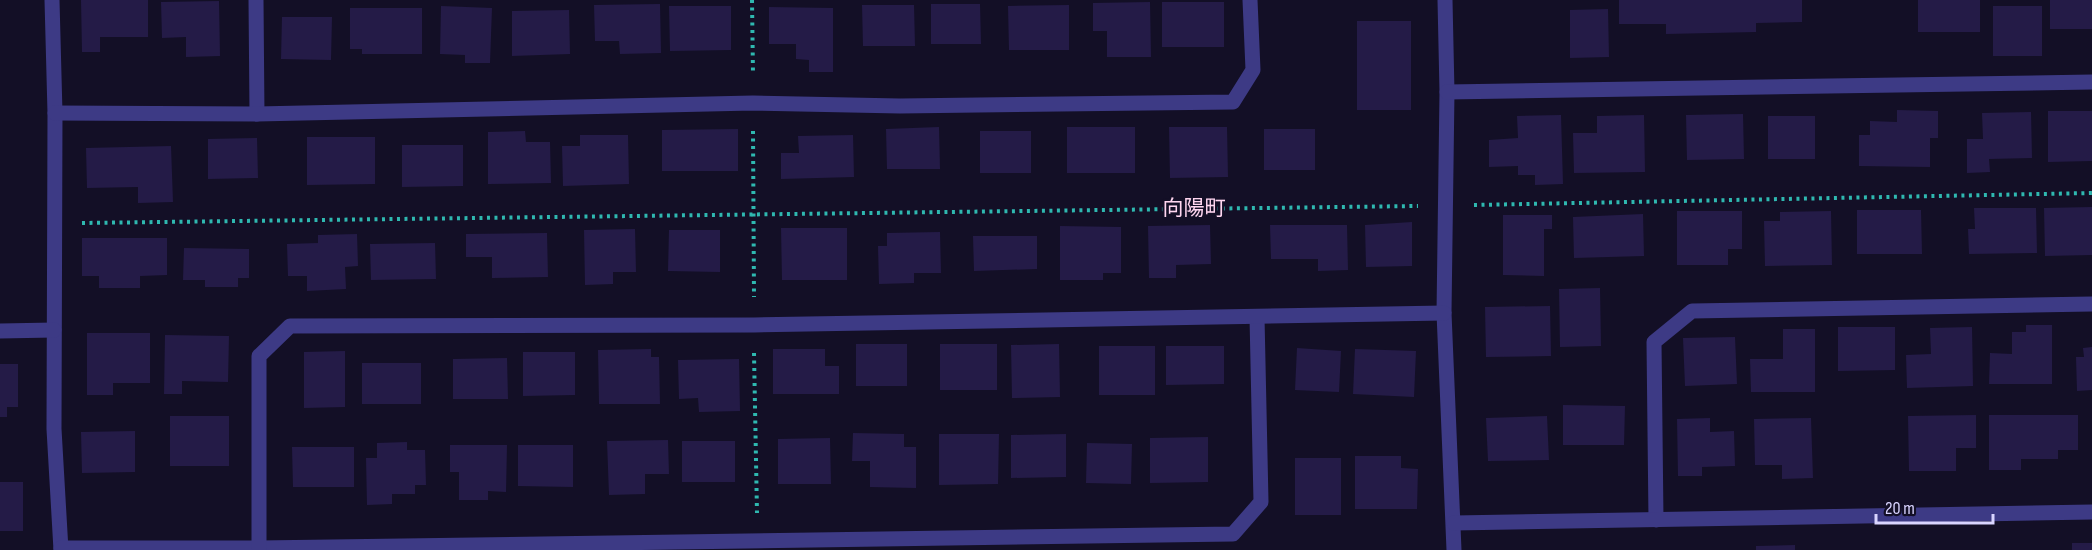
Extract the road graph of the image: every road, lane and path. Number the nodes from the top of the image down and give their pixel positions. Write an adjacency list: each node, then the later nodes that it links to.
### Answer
1 (52, 0): 9 (street)
2 (256, 0): 10 (street)
3 (752, 0): 8 (path)
4 (1250, 0): 8 (street)
5 (1445, 0): 7 (street)
6 (2092, 82): 7 (street)
7 (1446, 92): 12 (street)
8 (753, 104): 10 (street); 13 (path)
9 (55, 112): 10 (street); 14 (street)
10 (256, 114)
11 (2092, 193): 12 (path)
12 (1446, 206): 13 (path); 16 (street)
13 (754, 214): 14 (path); 18 (path)
14 (54, 223): 19 (street)
15 (2092, 304): 22 (street)
16 (1444, 313): 17 (street); 23 (street)
17 (1257, 317): 18 (street); 24 (street)
18 (754, 325): 24 (path); 25 (street)
19 (54, 330): 20 (street); 26 (street)
20 (0, 331)
21 (2092, 512): 22 (street)
22 (1656, 520): 23 (street)
23 (1454, 523): 27 (street)
24 (758, 540): 25 (street)
25 (259, 548): 26 (street)
26 (61, 549)
27 (1454, 550)

